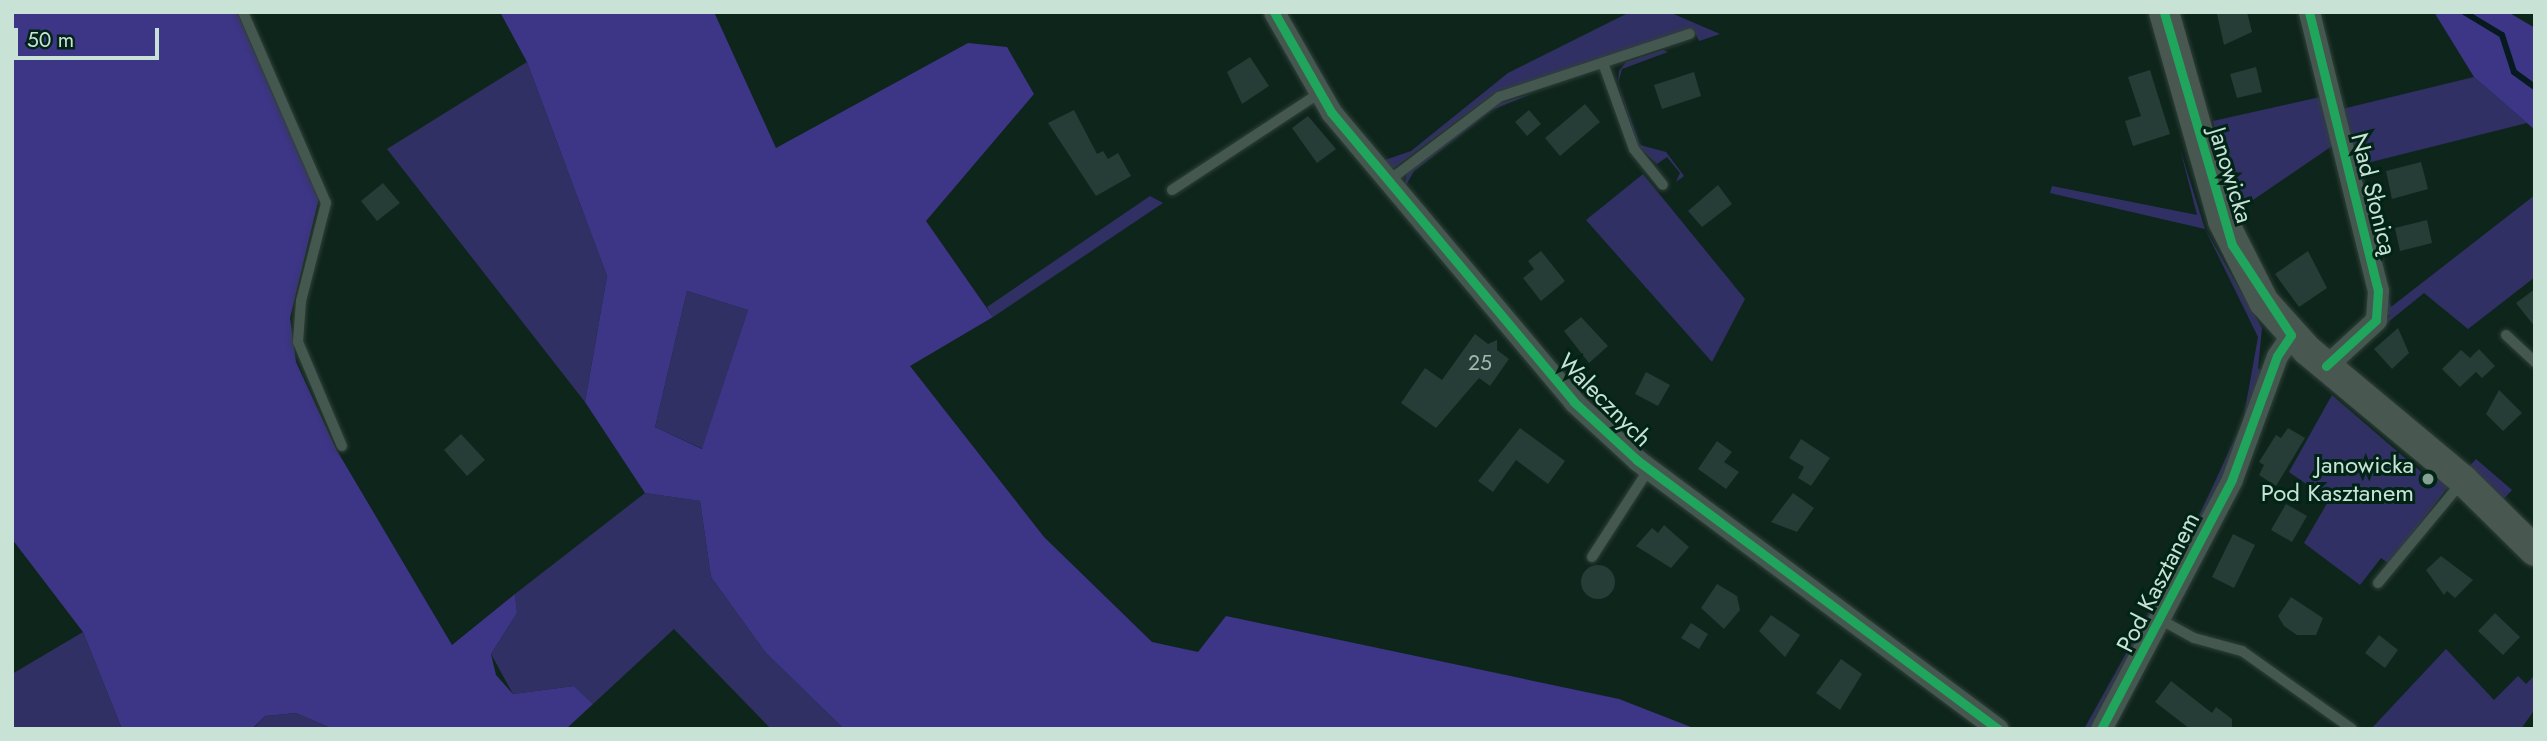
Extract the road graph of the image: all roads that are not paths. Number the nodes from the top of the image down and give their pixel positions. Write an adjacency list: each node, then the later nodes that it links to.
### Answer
1 (243, 12): 15 (lane)
2 (1274, 12): 7 (street, Walecznych)
3 (2164, 12): 11 (street, Janowicka)
4 (2309, 12): 14 (street, Nad Słonicą)
5 (1690, 34): 6 (lane)
6 (1603, 63): 8 (lane); 9 (lane)
7 (1318, 94): 8 (street, Walecznych); 10 (lane)
8 (1387, 182): 16 (street, Walecznych)
9 (1663, 185)
10 (1172, 190)
11 (2291, 335): 14 (street, Janowicka); 21 (street, Pod Kasztanem)
12 (2506, 335): 13 (lane)
13 (2535, 362)
14 (2326, 366): 17 (street, Janowicka)
15 (342, 446)
16 (1649, 469): 19 (lane); 22 (street, Walecznych)
17 (2463, 480): 18 (street, Janowicka); 20 (lane)
18 (2535, 551)
19 (1592, 557)
20 (2378, 583)
21 (2163, 621): 23 (street, Pod Kasztanem); 24 (lane)
22 (1998, 729)
23 (2101, 729)
24 (2352, 729)

